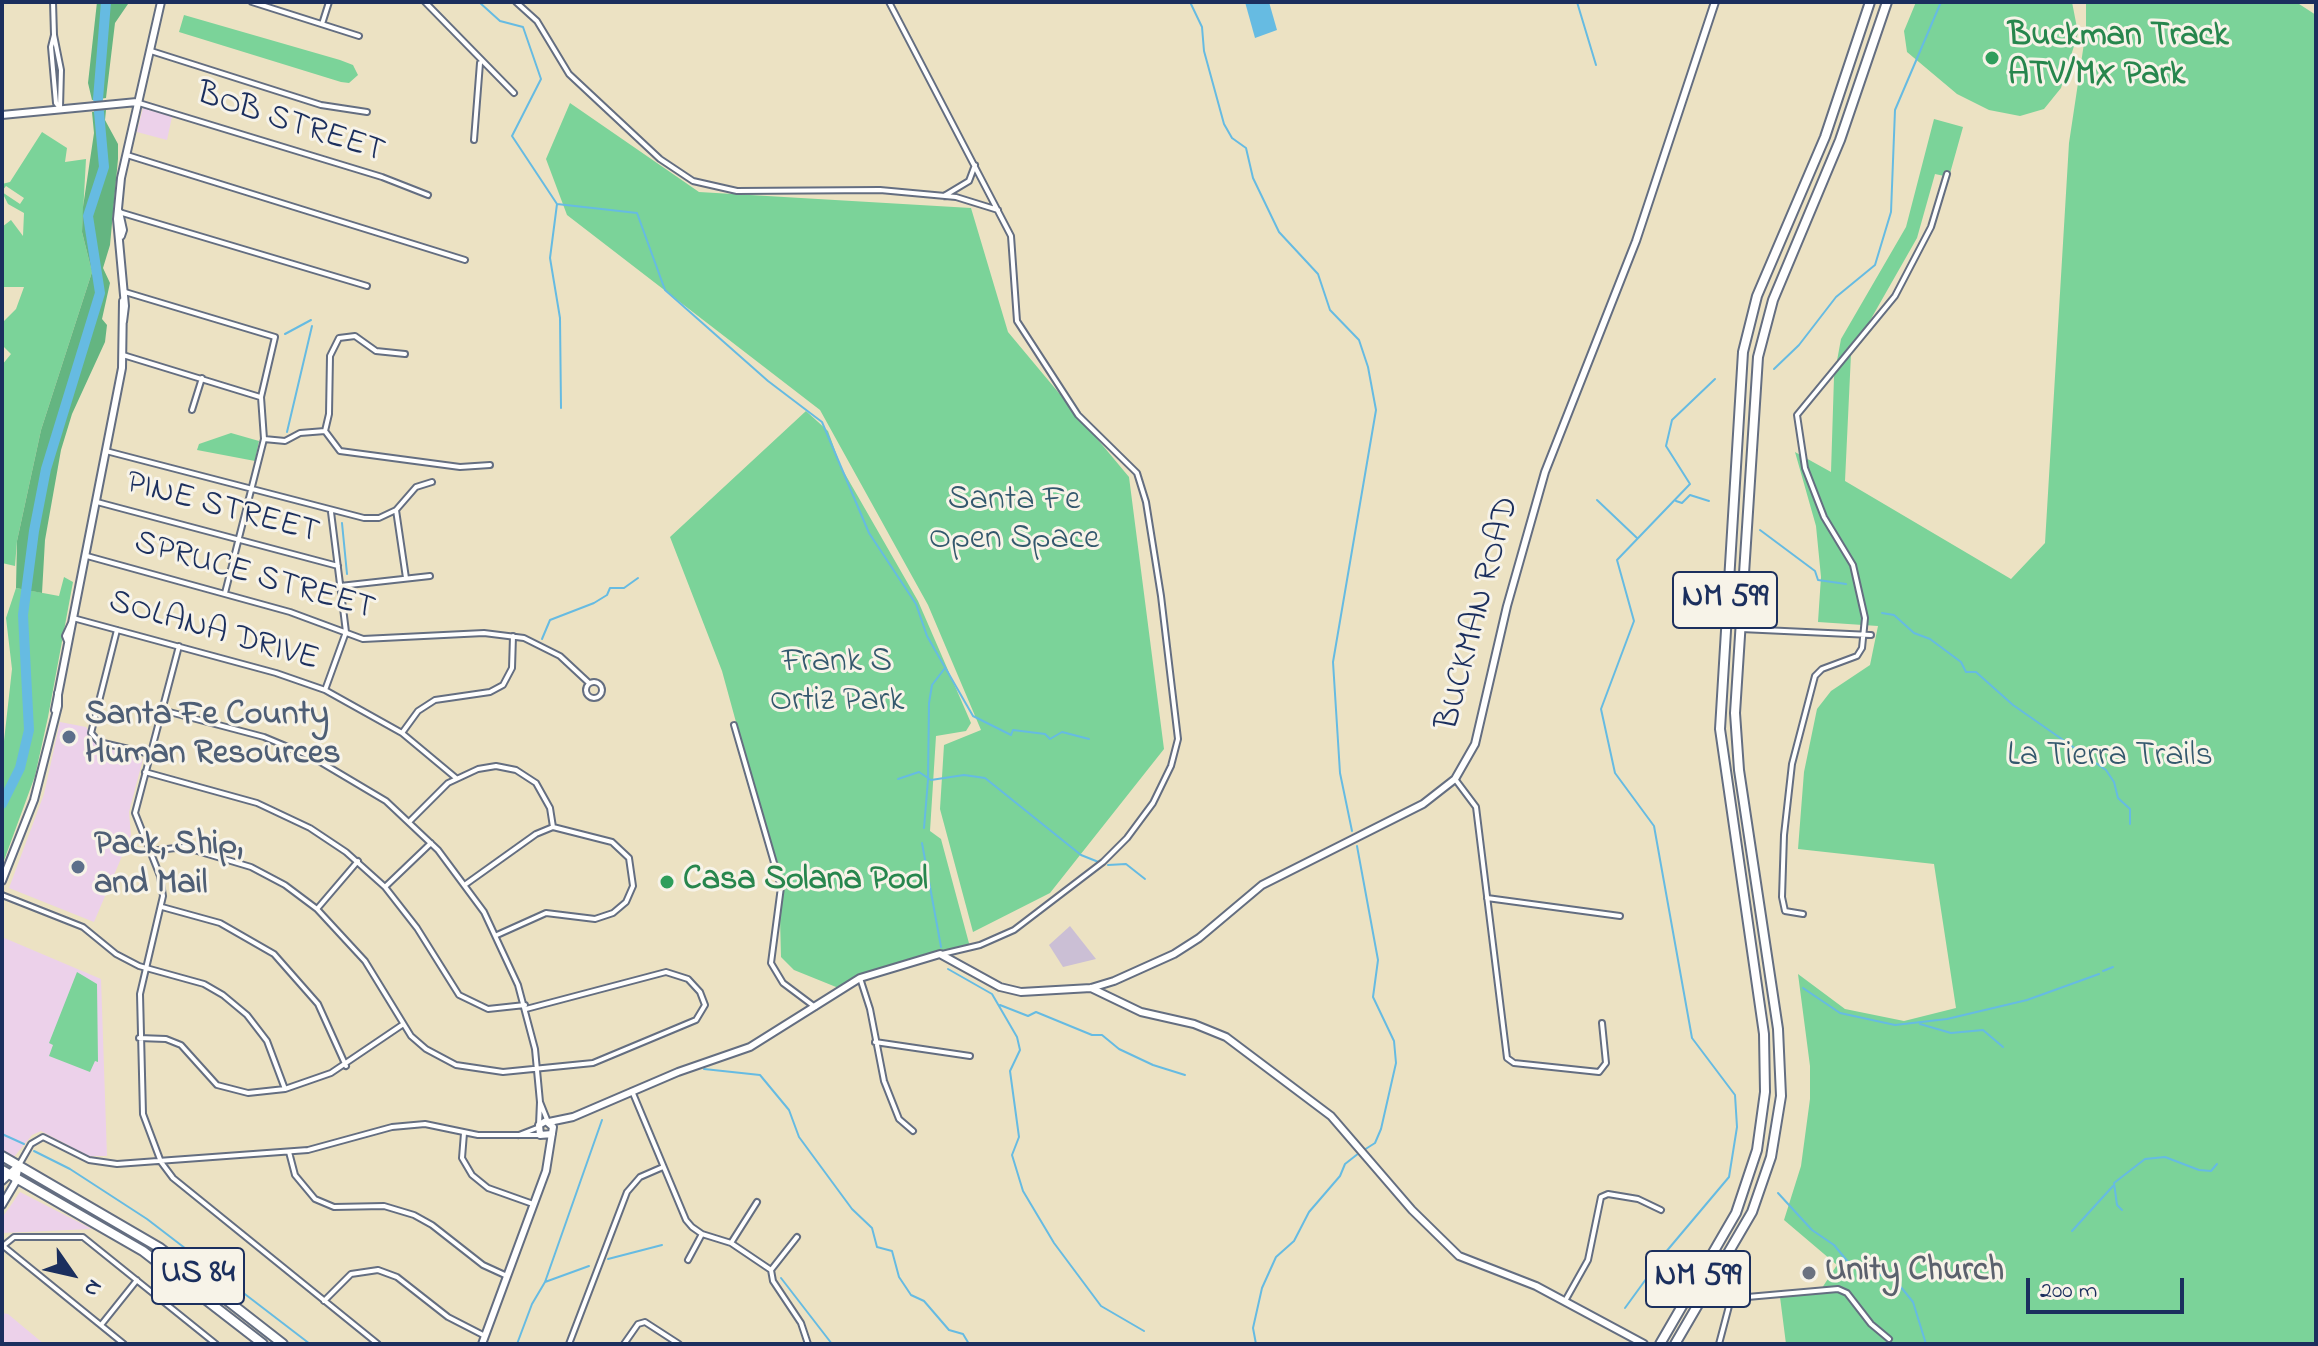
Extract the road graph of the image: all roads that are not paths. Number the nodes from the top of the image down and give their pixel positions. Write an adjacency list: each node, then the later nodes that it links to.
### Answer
1 (53, 2): 17 (street)
2 (161, 2): 13 (street)
3 (252, 2): 11 (street)
4 (329, 2): 11 (street)
5 (425, 2): 14 (street)
6 (516, 2): 25 (street)
7 (889, 2): 22 (street)
8 (1715, 2): 68 (street, BUCKMAN ROAD)
9 (1870, 2): 142 (highway, NM 599)
10 (1887, 2): 53 (highway, NM 599)
11 (322, 24): 12 (street)
12 (359, 36)
13 (149, 50): 16 (street); 18 (street)
14 (480, 63): 15 (street); 20 (street)
15 (514, 93)
16 (137, 102): 17 (street); 21 (street); 24 (street, BOB STREET)
17 (60, 108): 19 (street)
18 (367, 112)
19 (2, 115)
20 (474, 140)
21 (125, 154): 27 (street); 28 (street)
22 (975, 165): 25 (street); 26 (street)
23 (1947, 174): 56 (street)
24 (428, 195)
25 (941, 197): 26 (street)
26 (998, 210): 84 (street)
27 (119, 212): 29 (street); 30 (street)
28 (465, 260)
29 (367, 286)
30 (123, 291): 32 (street); 34 (street)
31 (405, 354): 36 (street)
32 (121, 355): 33 (street); 38 (street)
33 (202, 378): 34 (street); 35 (street)
34 (261, 397): 37 (street)
35 (192, 410)
36 (325, 431): 37 (street); 39 (street)
37 (264, 439): 41 (street)
38 (104, 451): 41 (street); 42 (street)
39 (490, 465)
40 (432, 482): 43 (street)
41 (252, 491): 44 (street); 45 (street)
42 (94, 501): 45 (street, PINE STREET); 46 (street)
43 (396, 510): 44 (street); 49 (street)
44 (331, 512): 47 (street)
45 (239, 540): 47 (street, PINE STREET); 51 (street)
46 (84, 555): 51 (street, SPRUCE STREET); 52 (street)
47 (338, 566): 50 (street)
48 (430, 576): 49 (street)
49 (406, 578): 50 (street)
50 (340, 586): 55 (street)
51 (225, 594): 55 (street, SPRUCE STREET)
52 (72, 620): 54 (street, SOLANA DRIVE); 74 (street)
53 (1739, 629): 56 (street); 143 (highway, NM 599)
54 (117, 630): 59 (street, SOLANA DRIVE); 65 (street)
55 (346, 632): 58 (street, SPRUCE STREET); 61 (street)
56 (1863, 635): 57 (street); 81 (street)
57 (1871, 635)
58 (513, 636): 60 (street, SPRUCE STREET); 64 (street)
59 (179, 646): 61 (street, SOLANA DRIVE); 62 (street)
60 (589, 683)
61 (325, 690): 64 (street, SOLANA DRIVE)
62 (162, 710): 65 (street); 69 (street)
63 (734, 725): 89 (street)
64 (402, 733): 67 (street, SOLANA DRIVE)
65 (150, 754): 66 (street)
66 (145, 772): 72 (street); 73 (street)
67 (456, 778): 69 (street); 70 (street)
68 (1455, 779): 78 (street); 87 (street, BUCKMAN ROAD)
69 (410, 822): 71 (street)
70 (553, 827): 75 (street); 83 (street)
71 (431, 843): 75 (street); 76 (street)
72 (150, 851): 79 (street); 80 (street)
73 (358, 861): 76 (street); 80 (street)
74 (2, 881)
75 (466, 884): 83 (street)
76 (385, 887): 88 (street)
77 (2, 895): 85 (street)
78 (1487, 898): 82 (street); 90 (street)
79 (162, 907): 85 (street); 95 (street)
80 (317, 909): 91 (street)
81 (1803, 914)
82 (1620, 916)
83 (497, 935): 88 (street)
84 (940, 954): 86 (street); 87 (street, BUCKMAN ROAD)
85 (146, 968): 92 (street); 97 (street)
86 (860, 978): 89 (street); 93 (street)
87 (1091, 988): 126 (street)
88 (526, 1007): 96 (street); 96 (street)
89 (815, 1007): 98 (street)
90 (1602, 1023)
91 (402, 1025): 95 (street); 96 (street)
92 (139, 1038): 97 (street); 110 (street)
93 (875, 1042): 94 (street); 103 (street)
94 (970, 1056)
95 (346, 1066): 97 (street)
96 (538, 1069): 99 (street)
97 (285, 1089)
98 (632, 1091): 100 (street); 111 (street)
99 (540, 1102): 101 (street); 102 (street)
100 (573, 1117): 101 (street); 104 (street)
101 (549, 1122): 102 (street); 104 (street)
102 (540, 1131): 104 (street); 105 (street); 106 (street)
103 (913, 1131)
104 (552, 1132): 106 (street)
105 (464, 1133): 107 (street); 115 (street)
106 (548, 1150): 115 (street)
107 (289, 1152): 110 (street); 123 (street)
108 (2, 1156): 109 (highway, US 84)
109 (21, 1162): 110 (street); 112 (street); 128 (highway, US 84)
110 (161, 1162): 125 (street)
111 (663, 1167): 117 (street); 137 (street)
112 (7, 1175): 114 (street); 131 (highway, US 84)
113 (757, 1202): 119 (street)
114 (2, 1205)
115 (534, 1205): 123 (street)
116 (1661, 1210): 126 (street)
117 (702, 1234): 119 (street); 121 (street)
118 (797, 1237): 122 (street)
119 (731, 1243): 122 (street)
120 (2, 1245): 124 (street); 127 (street)
121 (688, 1260)
122 (771, 1270): 140 (street)
123 (507, 1276): 129 (street)
124 (137, 1280): 127 (street); 133 (street)
125 (324, 1301): 129 (street); 135 (street)
126 (1565, 1301): 141 (street)
127 (101, 1325): 132 (street)
128 (265, 1330): 131 (street); 134 (highway, US 84)
129 (485, 1336): 136 (street)
130 (1889, 1339): 144 (street)
131 (258, 1343)
132 (124, 1344)
133 (216, 1344)
134 (283, 1344)
135 (378, 1344)
136 (482, 1344)
137 (569, 1344)
138 (624, 1344): 139 (street)
139 (679, 1344)
140 (808, 1344)
141 (1644, 1344)
142 (1660, 1344)
143 (1675, 1344)
144 (1719, 1344)

